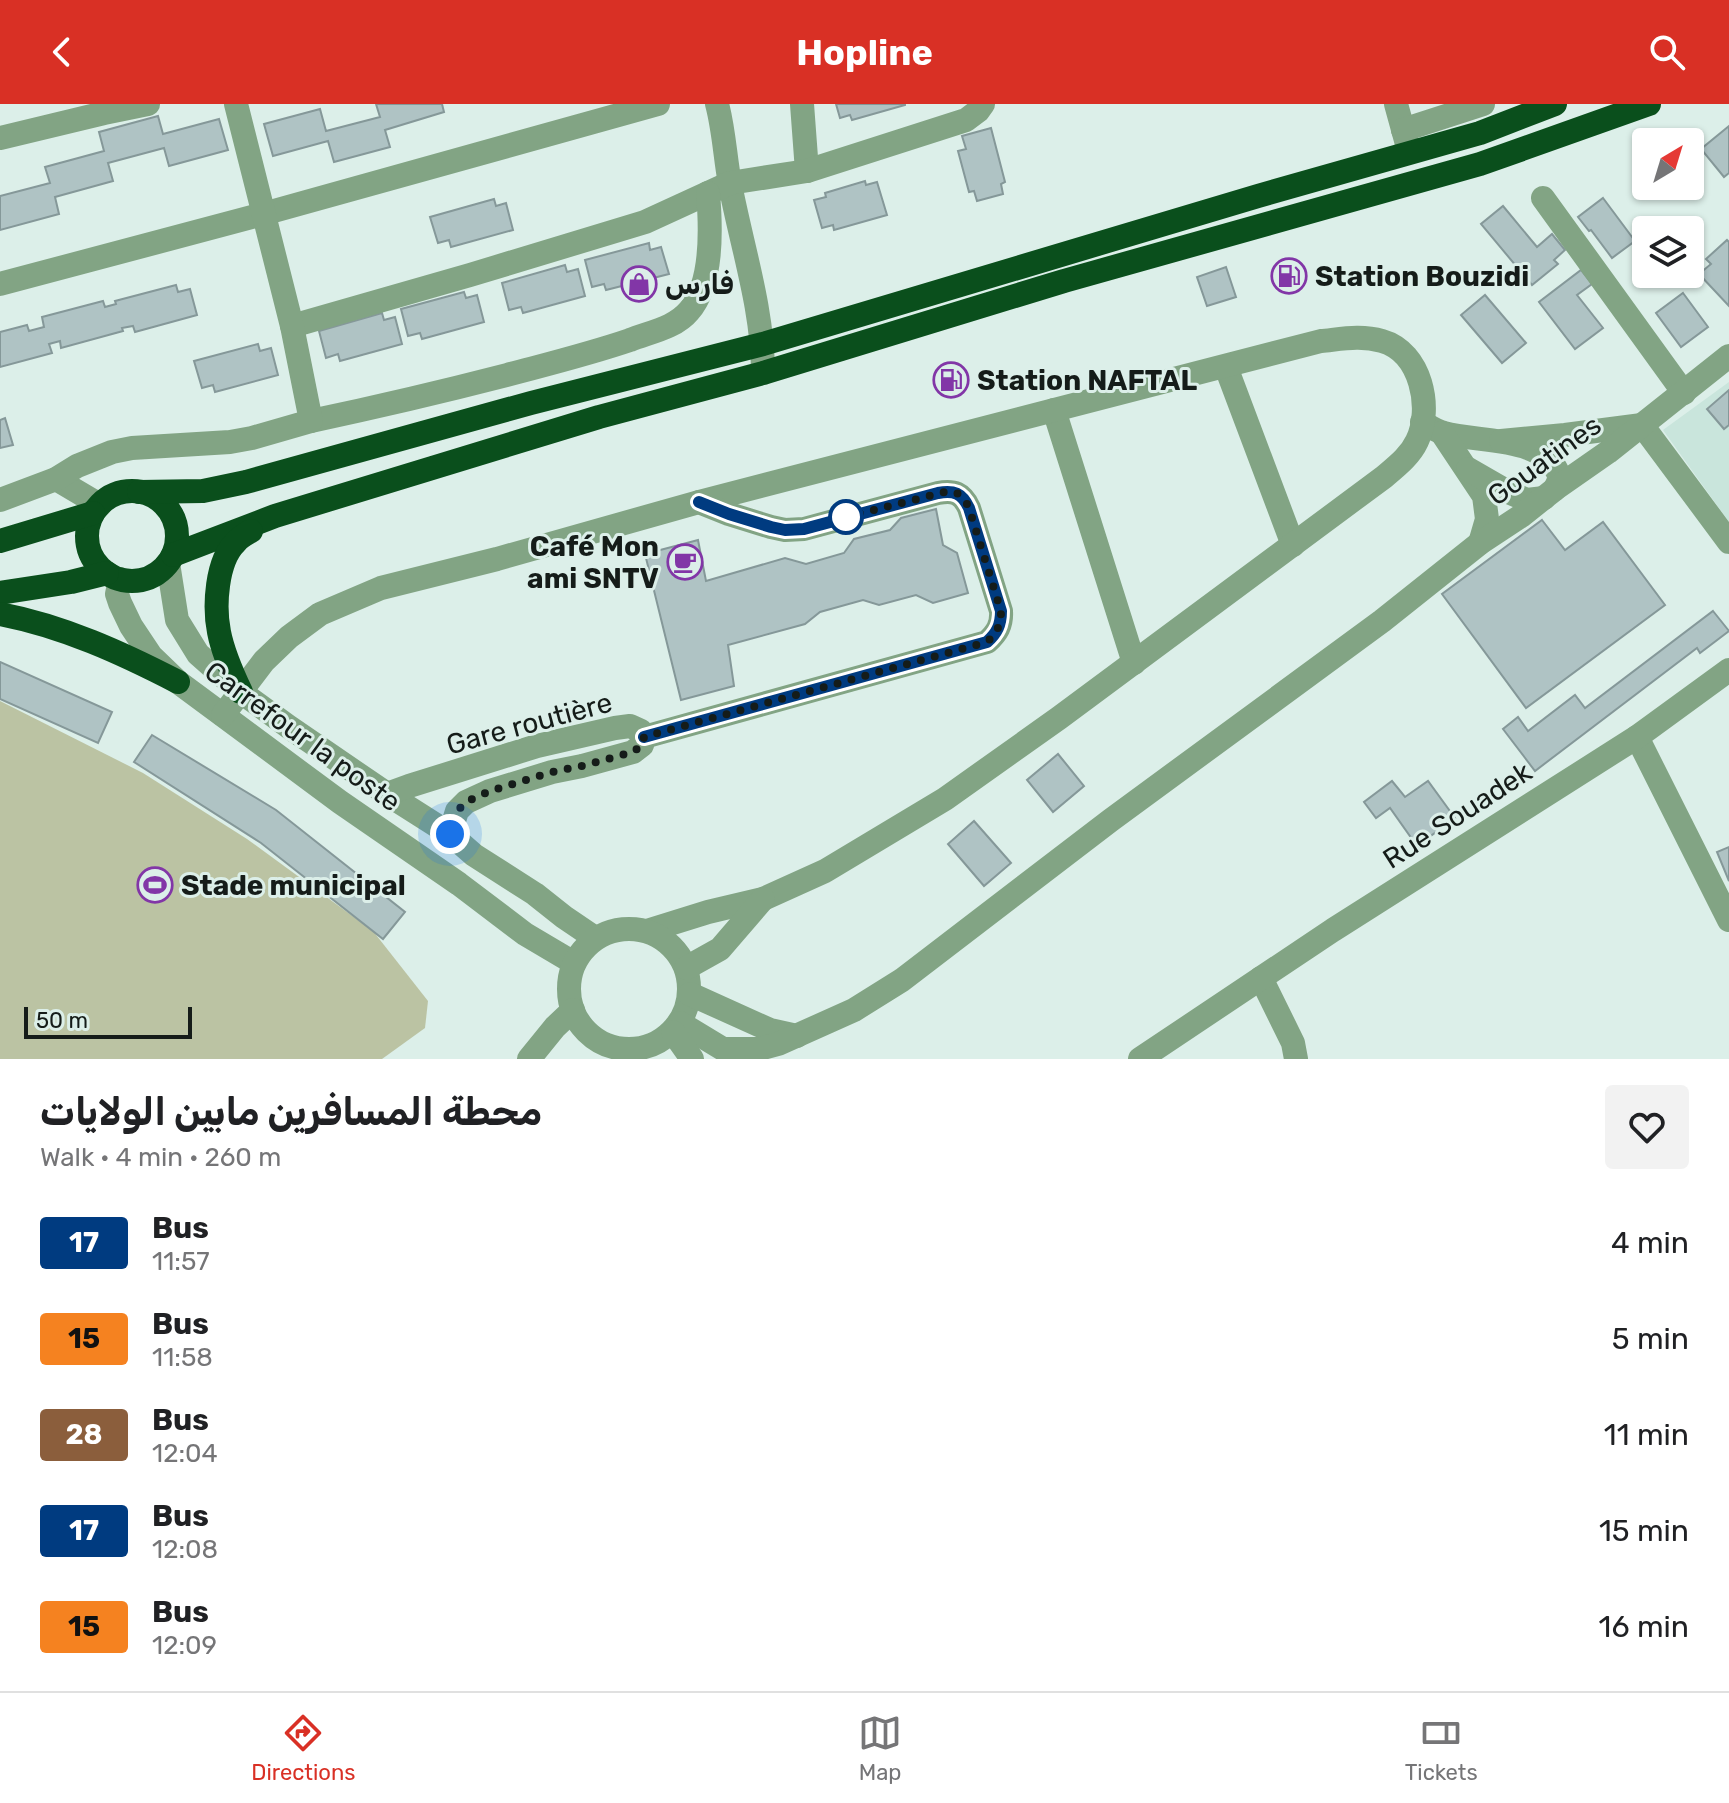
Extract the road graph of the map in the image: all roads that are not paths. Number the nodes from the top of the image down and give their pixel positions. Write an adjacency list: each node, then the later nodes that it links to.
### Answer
1 (148, 104): 11 (street)
2 (236, 104): 19 (street)
3 (658, 104): 19 (street)
4 (717, 104): 17 (street)
5 (802, 104): 16 (street)
6 (983, 104): 12 (street)
7 (1396, 104): 13 (street)
8 (1483, 104): 13 (street)
9 (1555, 104): 15 (highway)
10 (1649, 104): 25 (highway)
11 (103, 108): 14 (street)
12 (945, 115): 16 (street)
13 (1403, 130): 15 (street)
14 (0, 138)
15 (1409, 155): 22 (highway)
16 (807, 171): 17 (street)
17 (719, 188): 21 (street); 22 (street); 28 (street)
18 (1543, 198): 26 (street)
19 (263, 214): 20 (street); 21 (street)
20 (0, 284)
21 (292, 326): 28 (street)
22 (763, 344): 25 (street); 34 (highway)
23 (1729, 356): 26 (street, Gouatines)
24 (1226, 367): 27 (street); 30 (street); 43 (street)
25 (763, 373): 39 (highway)
26 (1684, 393): 29 (street, Gouatines)
27 (1054, 410): 37 (street); 48 (street)
28 (311, 421): 33 (street)
29 (1642, 425): 31 (street); 35 (street, Gouatines); 41 (street, Gouatines)
30 (1432, 428): 31 (street); 32 (street); 43 (street)
31 (1501, 441): 35 (street)
32 (1463, 465): 35 (street); 42 (street)
33 (56, 479): 36 (street); 38 (street)
34 (139, 492): 38 (highway); 44 (highway, Carrefour la poste)
35 (1549, 494): 42 (street, Gouatines)
36 (0, 500)
37 (699, 502): 51 (street); 53 (street)
38 (96, 509): 40 (highway); 45 (highway, Carrefour la poste)
39 (275, 516): 44 (highway); 51 (highway)
40 (0, 541)
41 (1729, 542)
42 (1480, 543): 67 (street, Gouatines)
43 (1293, 545): 48 (street)
44 (170, 559): 45 (highway); 51 (street, Carrefour la poste)
45 (113, 576): 46 (highway); 50 (street, Carrefour la poste)
46 (0, 593)
47 (0, 614): 50 (highway)
48 (1134, 663): 57 (street)
49 (1729, 670): 54 (street)
50 (178, 682): 52 (street, Carrefour la poste)
51 (241, 692): 52 (street); 55 (street, Carrefour la poste)
52 (223, 715): 61 (street, Carrefour la poste)
53 (644, 737): 55 (street, Gare routière); 56 (street, Gare routière)
54 (1637, 737): 58 (street); 63 (street, Rue Souadek)
55 (387, 794): 56 (street, Carrefour la poste)
56 (450, 834): 60 (street, Carrefour la poste)
57 (763, 899): 59 (street); 62 (street)
58 (1729, 920)
59 (647, 931): 60 (street); 62 (street)
60 (595, 938): 61 (street)
61 (574, 963): 65 (street)
62 (686, 968): 64 (street)
63 (1261, 978): 71 (street, Rue Souadek); 72 (street)
64 (690, 994): 66 (street); 67 (street)
65 (573, 1010): 68 (street); 69 (street)
66 (676, 1027): 67 (street, Gouatines); 68 (street); 70 (street)
67 (797, 1036)
68 (617, 1053)
69 (529, 1059)
70 (692, 1059)
71 (1140, 1059)
72 (1296, 1059)

